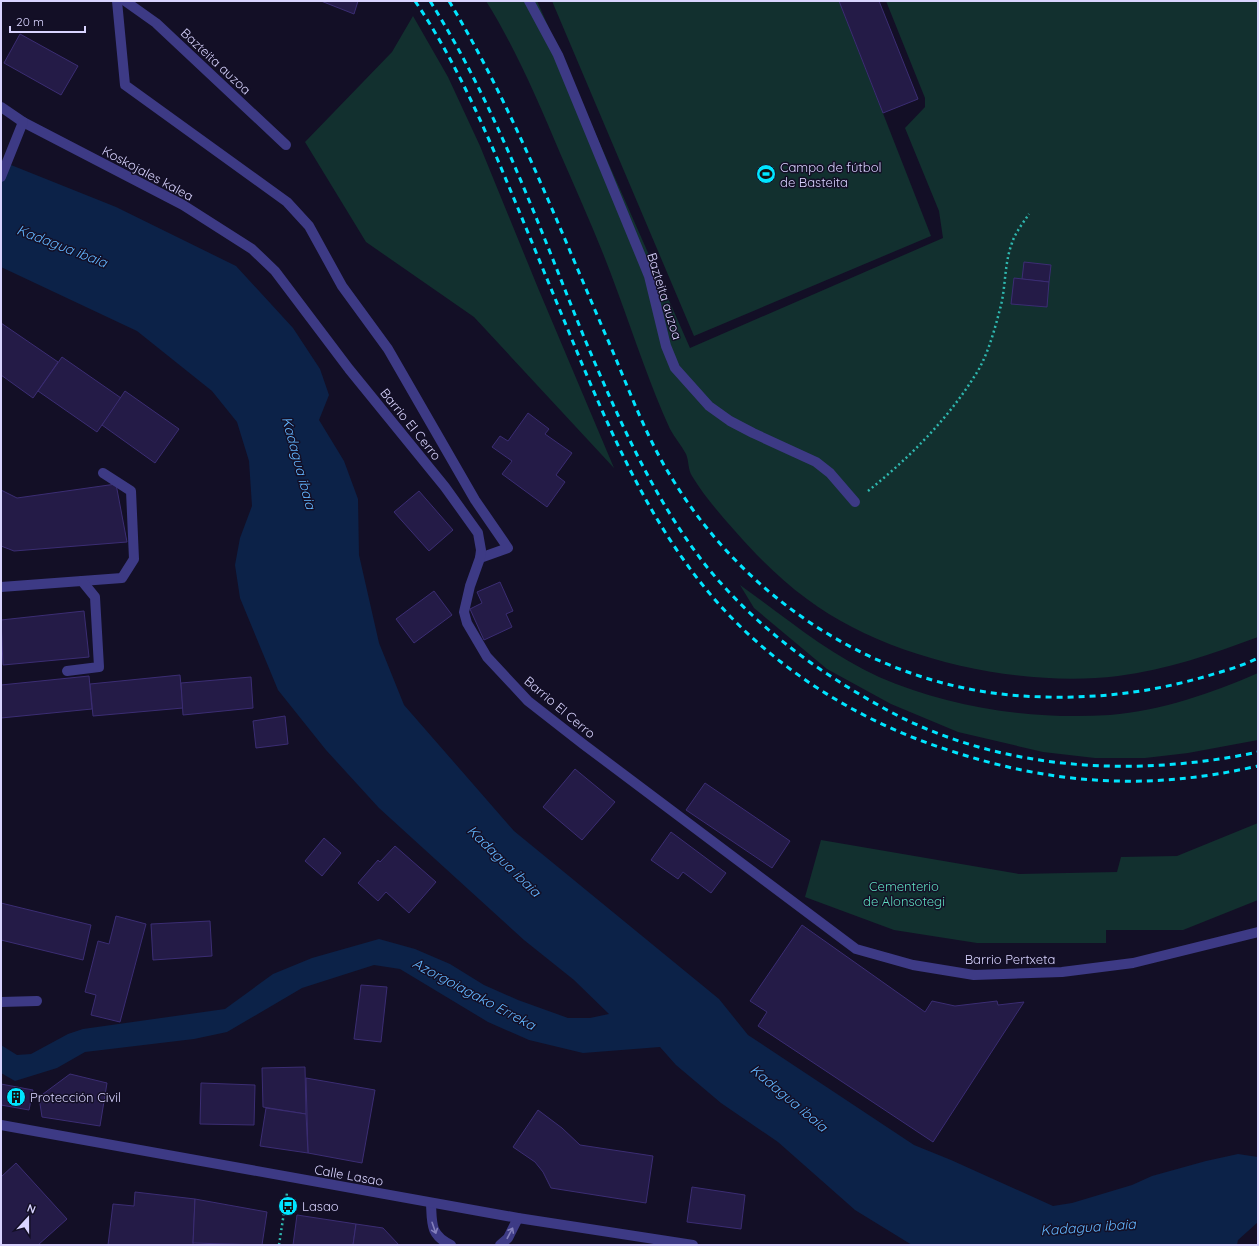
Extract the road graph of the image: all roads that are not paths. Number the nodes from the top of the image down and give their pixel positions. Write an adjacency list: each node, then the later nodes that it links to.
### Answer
1 (117, 1): 11 (street)
2 (125, 1): 6 (street, Bazteita auzoa)
3 (529, 1): 10 (street, Bazteita auzoa)
4 (1, 107): 5 (street, Koskojales kalea)
5 (23, 122): 7 (street); 8 (street, Koskojales kalea)
6 (286, 145)
7 (1, 177)
8 (275, 271): 11 (street, Barrio El Cerro)
9 (103, 473): 12 (street)
10 (855, 502)
11 (480, 558): 15 (street, Barrio El Cerro)
12 (82, 581): 13 (street); 14 (street)
13 (1, 587)
14 (67, 670)
15 (779, 892): 16 (street, Barrio Pertxeta)
16 (1258, 932)
17 (38, 1001): 18 (street)
18 (1, 1002)
19 (1, 1125): 20 (street, Calle Lasao)
20 (431, 1203): 21 (street, Calle Lasao); 22 (street, one-way to 22)
21 (518, 1218): 23 (street, one-way to 21); 24 (street, Calle Lasao)
22 (451, 1245)
23 (500, 1245)
24 (693, 1245)

